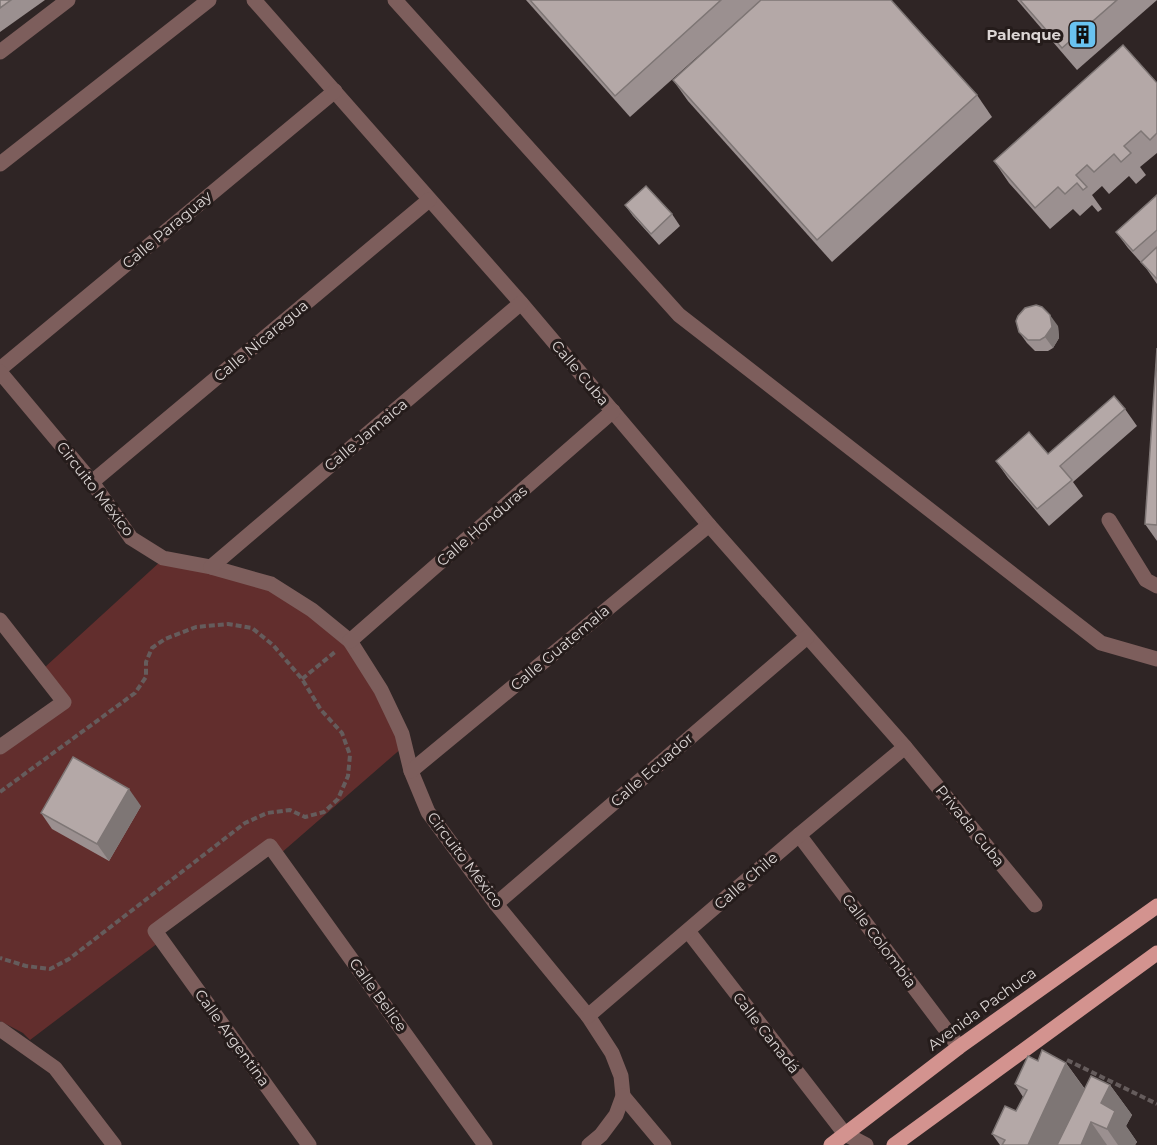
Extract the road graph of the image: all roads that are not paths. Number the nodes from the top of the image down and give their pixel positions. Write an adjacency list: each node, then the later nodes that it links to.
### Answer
1 (68, 0): 5 (street)
2 (209, 0): 7 (street)
3 (254, 0): 6 (street, Calle Cuba)
4 (394, 0): 20 (street)
5 (0, 52)
6 (334, 91): 8 (street, Calle Cuba); 10 (street, Calle Paraguay)
7 (0, 164)
8 (429, 200): 9 (street, Calle Cuba); 12 (street, Calle Nicaragua)
9 (521, 303): 11 (street, Calle Cuba); 15 (street, Calle Jamaica)
10 (0, 371): 12 (street, Circuito México)
11 (613, 411): 14 (street, Calle Cuba); 19 (street, Calle Honduras)
12 (92, 482): 15 (street, Circuito México)
13 (1109, 520): 16 (street)
14 (709, 525): 18 (street, Calle Cuba); 23 (street, Calle Guatemala)
15 (210, 567): 19 (street, Circuito México)
16 (1157, 586)
17 (0, 620): 21 (street)
18 (807, 637): 22 (street, Calle Cuba); 25 (street, Calle Ecuador)
19 (350, 640): 23 (street, Circuito México)
20 (1157, 659)
21 (0, 747)
22 (905, 747): 24 (street, Calle Chile); 26 (street, Privada Cuba)
23 (411, 771): 25 (street, Circuito México)
24 (799, 835): 29 (street, Calle Chile); 33 (street, Calle Colombia)
25 (496, 904): 31 (street, Circuito México)
26 (1035, 905)
27 (1157, 906): 33 (main road, Avenida Pachuca)
28 (155, 931): 37 (street, Calle Argentina); 38 (street, Calle Belice)
29 (688, 931): 31 (street, Calle Chile); 35 (street, Calle Canadá)
30 (1157, 953): 43 (main road)
31 (588, 1016): 34 (street, Circuito México)
32 (0, 1029): 36 (street)
33 (958, 1047): 35 (main road, Avenida Pachuca)
34 (623, 1096): 39 (street); 40 (street)
35 (845, 1134): 41 (main road, Avenida Pachuca); 42 (street)
36 (114, 1145)
37 (309, 1145)
38 (485, 1145)
39 (589, 1145)
40 (664, 1145)
41 (831, 1145)
42 (866, 1145)
43 (894, 1145)

